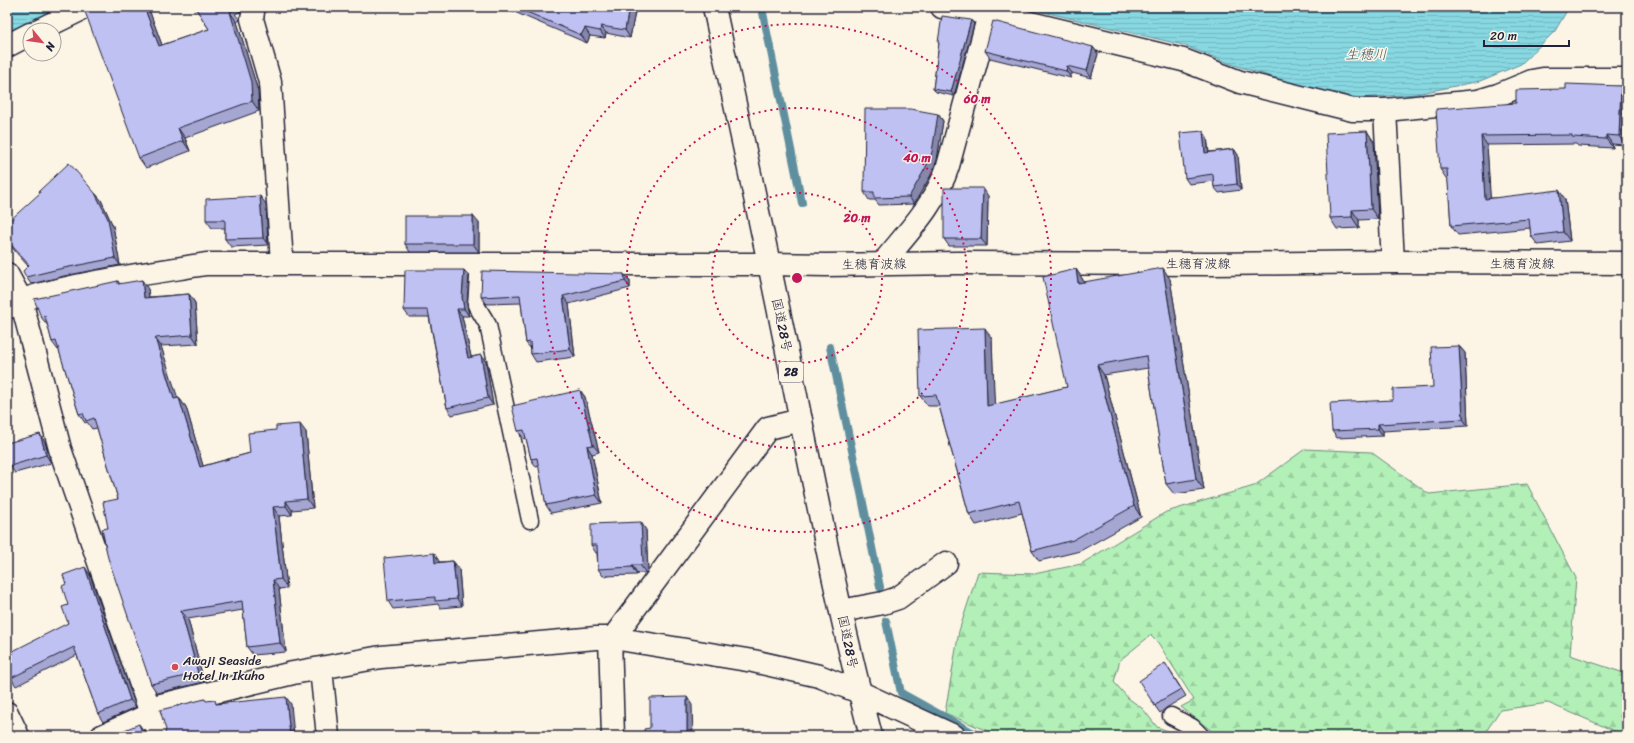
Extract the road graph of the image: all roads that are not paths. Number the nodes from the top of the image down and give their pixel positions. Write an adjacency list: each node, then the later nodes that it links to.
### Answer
1 (86, 7): 6 (main road)
2 (252, 7): 12 (main road)
3 (714, 7): 14 (main road, 国道28号 / 28)
4 (942, 7): 5 (main road)
5 (990, 10): 10 (main road); 15 (main road)
6 (55, 22)
7 (22, 38): 8 (main road)
8 (7, 46)
9 (1627, 79): 10 (main road)
10 (1384, 110): 11 (main road)
11 (1393, 262): 15 (main road, 生穂育波線); 16 (main road, 生穂育波線)
12 (282, 263): 13 (main road, 生穂育波線); 18 (main road, 生穂育波線)
13 (479, 263): 14 (main road, 生穂育波線); 20 (lane)
14 (769, 264): 15 (main road, 生穂育波線); 19 (main road, 国道28号 / 28)
15 (882, 264)
16 (1627, 264)
17 (7, 274): 18 (main road)
18 (14, 304): 26 (main road)
19 (801, 420): 22 (main road, 国道28号 / 28); 23 (main road)
20 (530, 520)
21 (946, 564): 22 (main road)
22 (842, 611): 25 (main road, 国道28号 / 28)
23 (612, 638): 24 (main road); 25 (main road); 33 (main road)
24 (320, 668): 26 (main road); 32 (main road)
25 (859, 692): 34 (main road, 国道28号 / 28); 35 (main road)
26 (150, 711): 30 (main road); 31 (main road)
27 (7, 714): 29 (main road)
28 (1171, 716): 36 (lane)
29 (18, 736)
30 (102, 736)
31 (159, 736)
32 (328, 736)
33 (613, 736)
34 (871, 736)
35 (954, 736)
36 (1201, 736)

